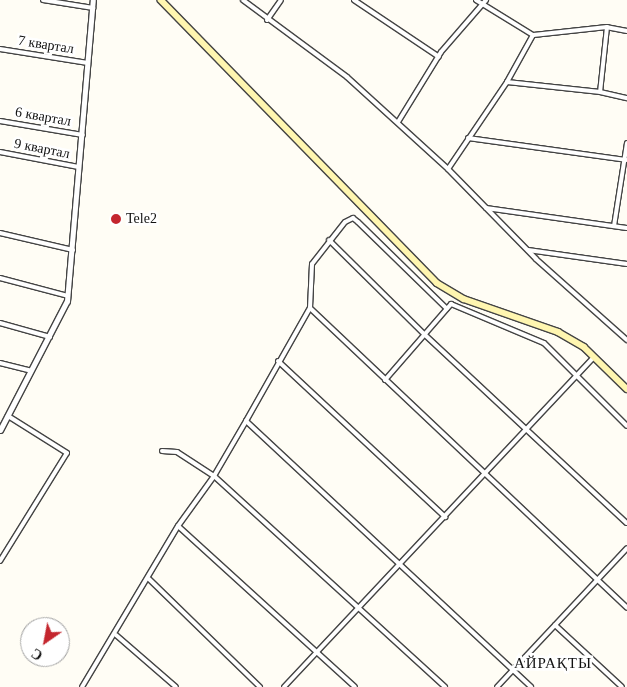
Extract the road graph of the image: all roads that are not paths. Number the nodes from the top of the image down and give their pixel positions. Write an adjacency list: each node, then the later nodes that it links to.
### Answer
1 (43, 0): 10 (street)
2 (93, 0): 10 (street)
3 (160, 0): 39 (main road)
4 (243, 0): 11 (street)
5 (281, 0): 11 (street)
6 (354, 0): 16 (street)
7 (476, 0): 9 (street)
8 (486, 0): 9 (street)
9 (481, 3): 14 (street); 16 (street)
10 (93, 8): 17 (street)
11 (267, 20): 22 (street)
12 (607, 28): 13 (street); 14 (street); 19 (street)
13 (627, 30)
14 (533, 35): 18 (street)
15 (0, 48): 17 (street, 7 квартал)
16 (439, 57): 22 (street)
17 (88, 63): 23 (street)
18 (507, 82): 19 (street); 24 (street)
19 (600, 92): 20 (street)
20 (627, 98)
21 (0, 121): 23 (street, 6 квартал)
22 (398, 122): 29 (street)
23 (83, 135): 28 (street)
24 (468, 138): 27 (street); 29 (street)
25 (627, 143): 27 (street)
26 (0, 152): 28 (street, 9 квартал)
27 (626, 160): 31 (street)
28 (80, 167): 35 (street)
29 (448, 169): 30 (street)
30 (486, 208): 31 (street); 36 (street)
31 (614, 226): 32 (street)
32 (627, 228)
33 (0, 233): 35 (street)
34 (329, 240): 42 (street); 43 (street); 46 (street)
35 (73, 250): 40 (street)
36 (527, 250): 37 (street); 45 (street)
37 (627, 264)
38 (0, 278): 40 (street)
39 (456, 294): 41 (street); 50 (main road)
40 (68, 296): 48 (street)
41 (451, 304): 43 (street); 54 (street)
42 (310, 308): 51 (street); 55 (street)
43 (447, 309): 46 (street)
44 (0, 323): 48 (street)
45 (620, 333): 47 (street); 49 (street)
46 (424, 334): 55 (street); 60 (street)
47 (627, 334)
48 (50, 337): 53 (street)
49 (627, 340)
50 (594, 356): 54 (street); 56 (main road)
51 (278, 361): 58 (street); 65 (street)
52 (0, 364): 53 (street)
53 (32, 372): 57 (street)
54 (576, 375): 59 (street); 60 (street)
55 (385, 380): 63 (street)
56 (627, 389)
57 (8, 416): 61 (street); 69 (street)
58 (246, 421): 64 (street); 70 (street)
59 (627, 426)
60 (527, 429): 63 (street); 66 (street)
61 (0, 430)
62 (162, 450): 64 (street)
63 (486, 473): 65 (street); 72 (street)
64 (214, 476): 67 (street); 73 (street)
65 (445, 517): 70 (street)
66 (627, 523)
67 (178, 526): 71 (street); 77 (street)
68 (627, 548): 72 (street)
69 (0, 561)
70 (400, 565): 73 (street); 78 (street)
71 (149, 579): 76 (street); 81 (street)
72 (597, 580): 74 (street); 75 (street)
73 (360, 608): 77 (street); 84 (street)
74 (627, 608)
75 (555, 625): 78 (street); 87 (street)
76 (116, 635): 79 (street); 80 (street)
77 (316, 651): 82 (street); 83 (street)
78 (513, 670): 85 (street); 86 (street)
79 (82, 687)
80 (176, 687)
81 (260, 687)
82 (284, 687)
83 (356, 687)
84 (445, 687)
85 (497, 687)
86 (531, 687)
87 (622, 687)

